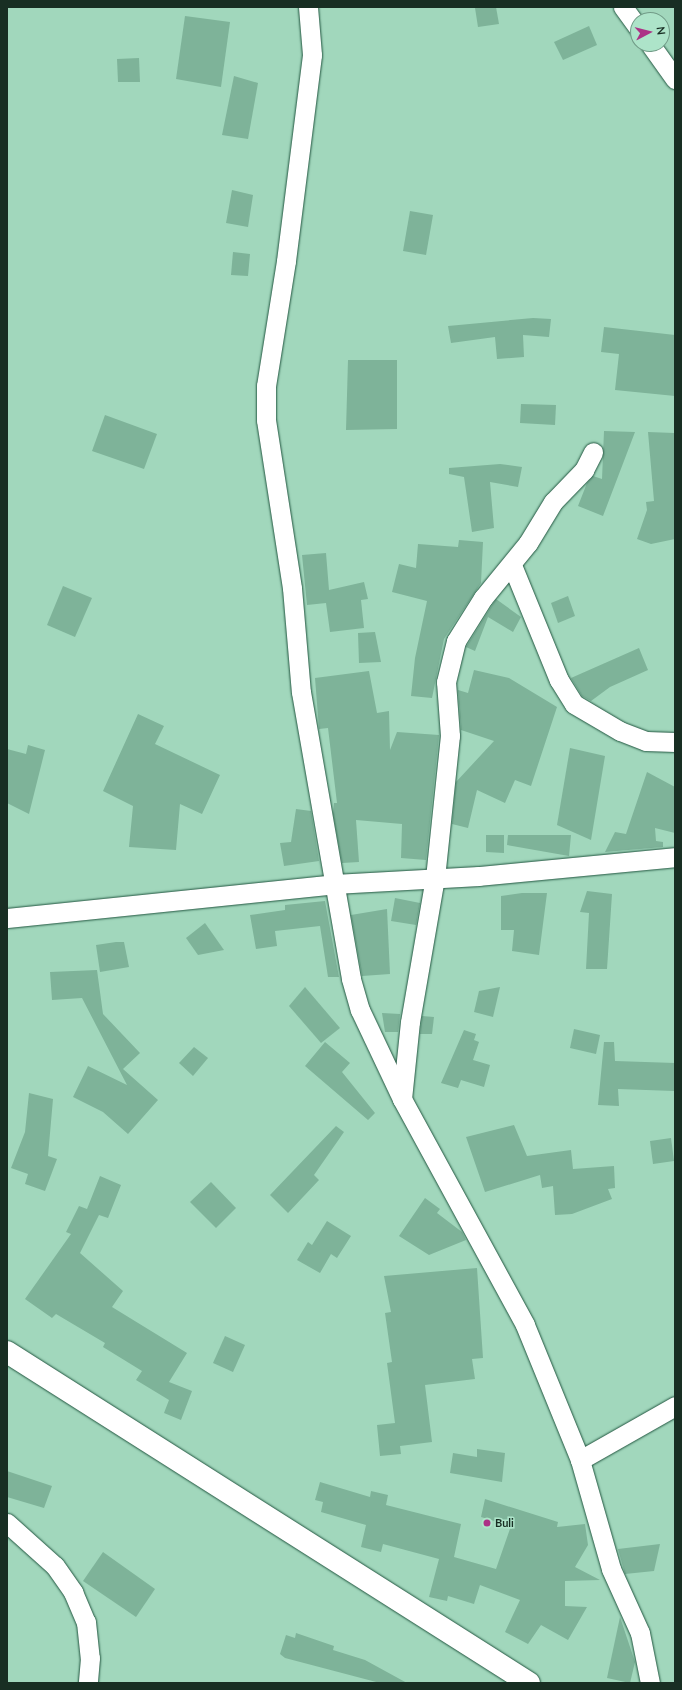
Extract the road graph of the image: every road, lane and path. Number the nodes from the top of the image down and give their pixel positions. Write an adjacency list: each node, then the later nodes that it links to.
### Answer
1 (308, 7): 11 (street)
2 (623, 7): 3 (street)
3 (630, 17)
4 (656, 52): 5 (street)
5 (675, 79)
6 (593, 452): 7 (street)
7 (512, 565): 8 (street); 10 (street)
8 (675, 742)
9 (675, 857): 10 (street)
10 (434, 878): 11 (street); 13 (street)
11 (334, 884): 12 (street); 13 (street)
12 (7, 918)
13 (402, 1099): 16 (street)
14 (8, 1356): 19 (street)
15 (675, 1406): 16 (street)
16 (580, 1460): 20 (street)
17 (7, 1523): 18 (street)
18 (88, 1683)
19 (529, 1683)
20 (650, 1683)

